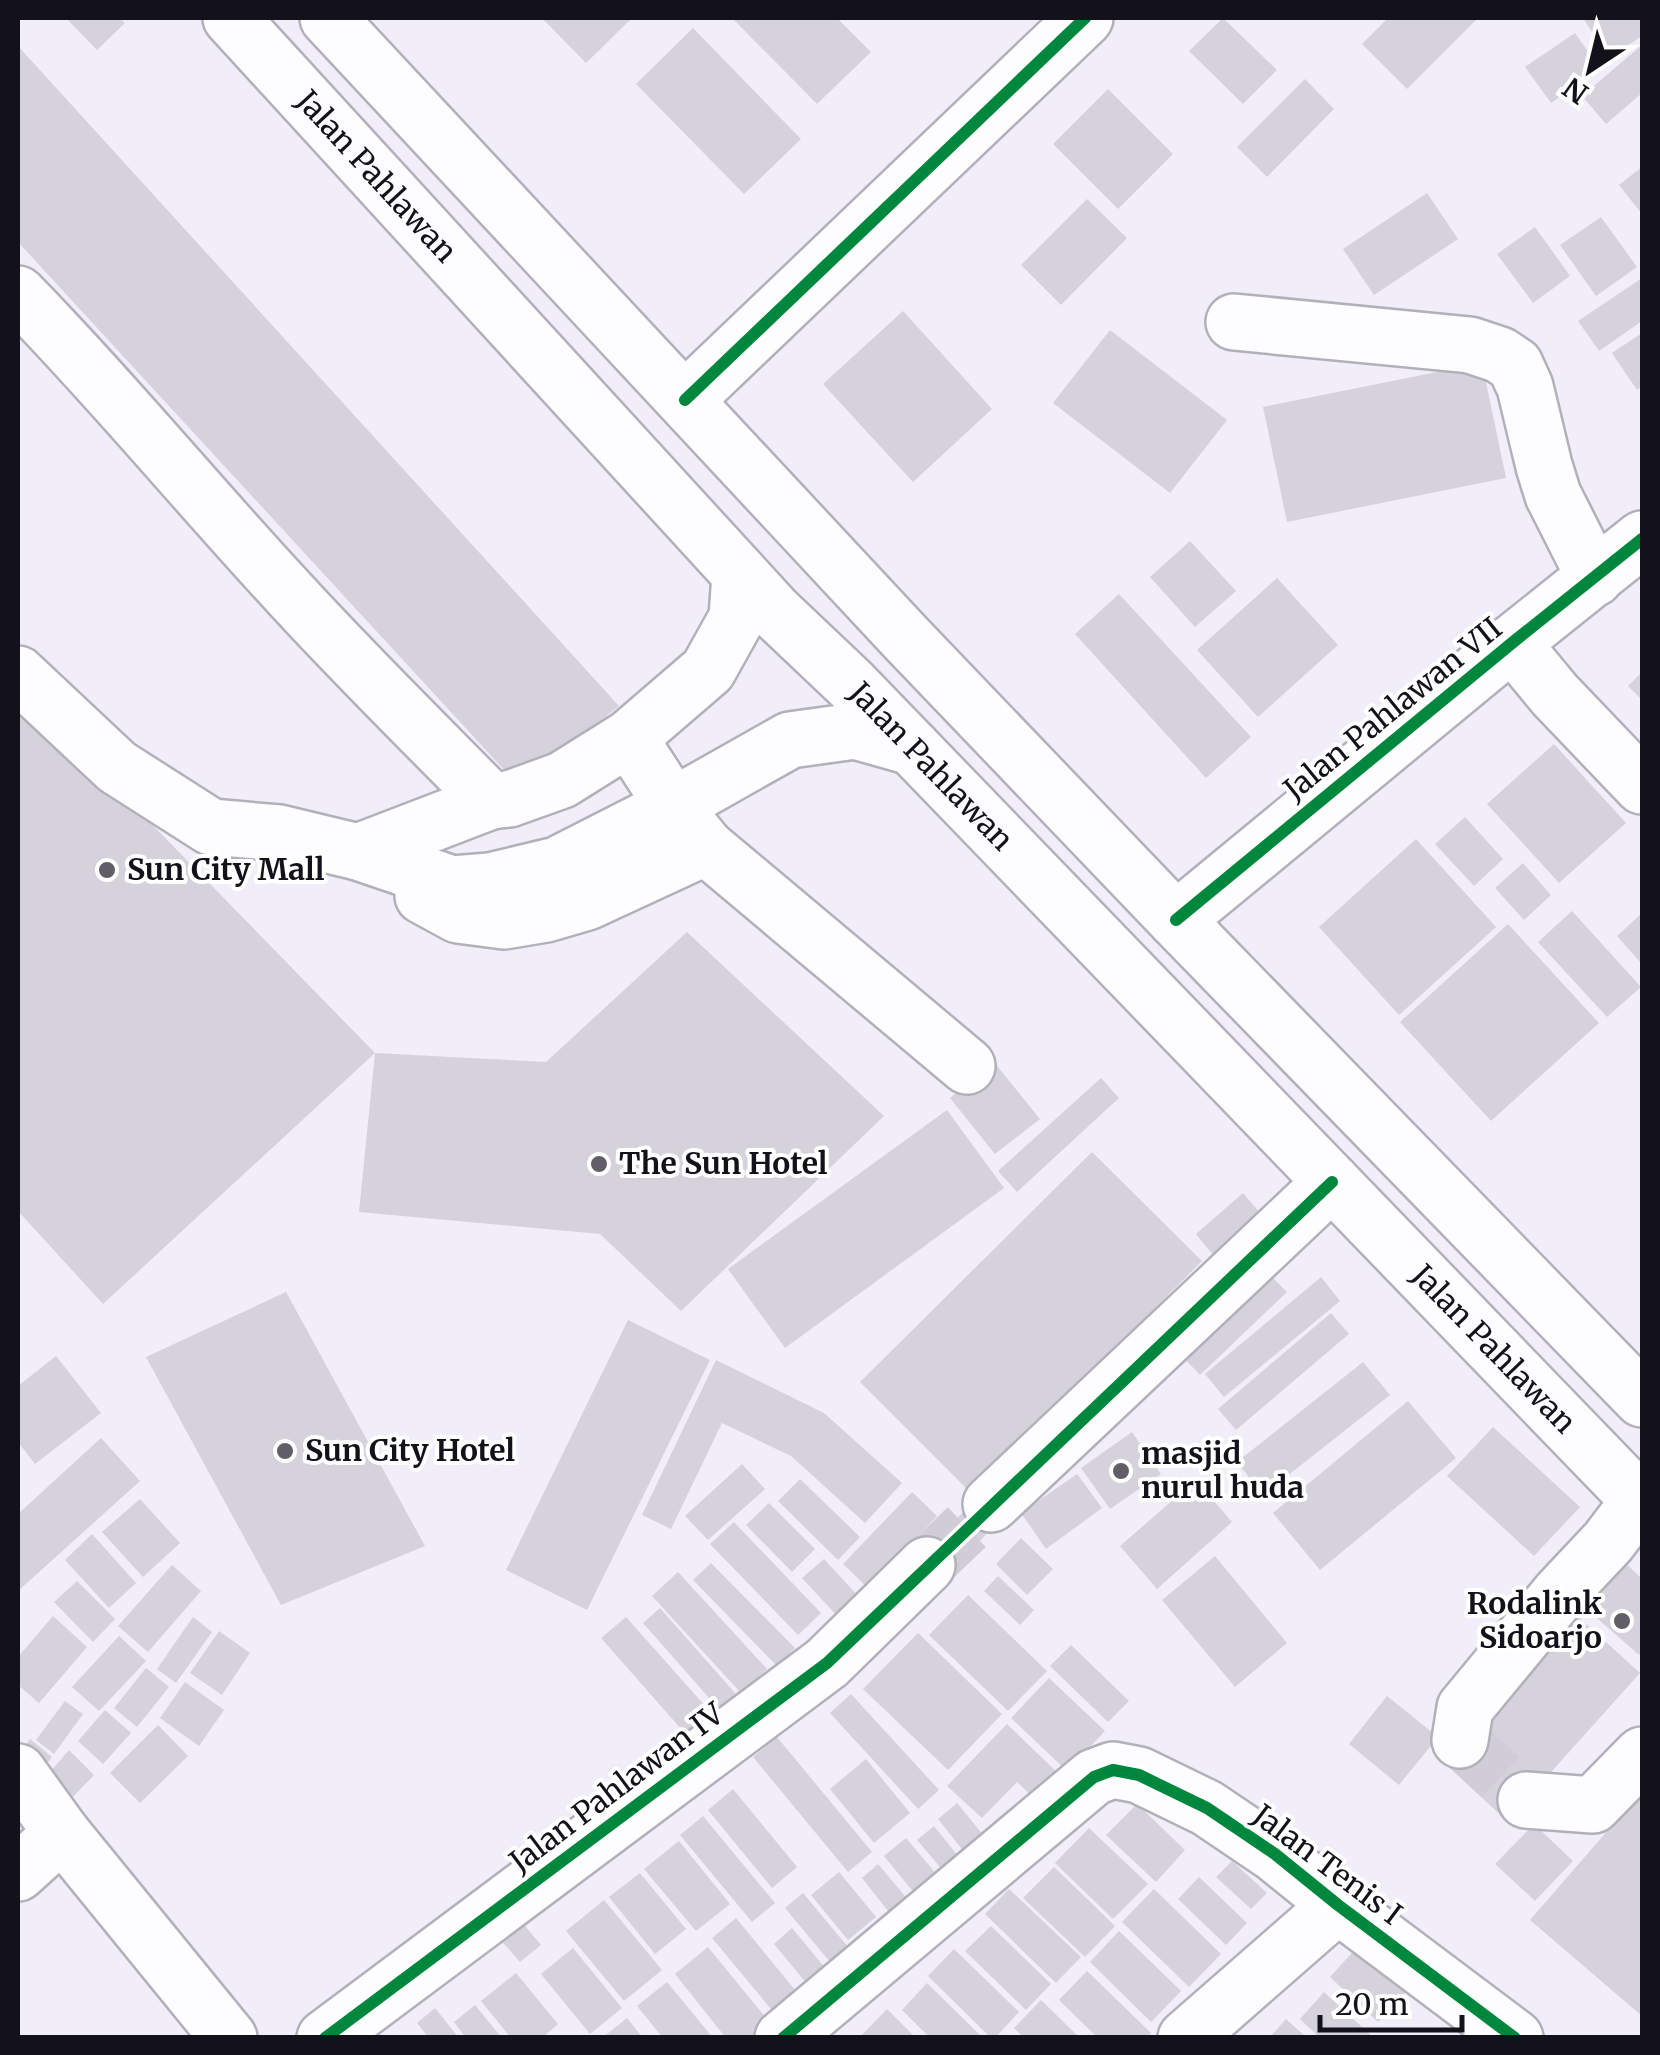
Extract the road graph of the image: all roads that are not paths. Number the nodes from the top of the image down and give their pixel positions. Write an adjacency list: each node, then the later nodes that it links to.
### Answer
1 (231, 18): 10 (street, Jalan Pahlawan)
2 (328, 18): 6 (street)
3 (1086, 18): 6 (street)
4 (18, 294): 18 (street)
5 (1234, 322): 9 (street)
6 (685, 400): 8 (street)
7 (1642, 539): 9 (street, Jalan Pahlawan VII)
8 (834, 561): 10 (street); 11 (street)
9 (1595, 578): 12 (street, Jalan Pahlawan VII)
10 (757, 593): 14 (street, Jalan Pahlawan); 15 (street)
11 (905, 636): 14 (street); 21 (street)
12 (1512, 643): 17 (street); 21 (street, Jalan Pahlawan VII)
13 (18, 674): 20 (street)
14 (852, 685): 16 (street, Jalan Pahlawan)
15 (628, 738): 18 (street); 19 (street)
16 (912, 748): 19 (street); 23 (street, Jalan Pahlawan)
17 (1642, 786)
18 (492, 801): 20 (street)
19 (689, 826): 20 (street); 22 (street)
20 (358, 852)
21 (1176, 920): 24 (street)
22 (967, 1066)
23 (1332, 1182): 25 (street, Jalan Pahlawan); 26 (street)
24 (1642, 1399)
25 (1641, 1501): 28 (street)
26 (991, 1504)
27 (927, 1565): 36 (street, Jalan Pahlawan IV)
28 (1460, 1740)
29 (1642, 1755): 31 (street)
30 (18, 1772): 32 (street)
31 (1526, 1800)
32 (62, 1833): 33 (street); 35 (street)
33 (18, 1874)
34 (1338, 1905): 37 (street, Jalan Tenis I); 38 (street); 39 (street, Jalan Tenis I)
35 (229, 2038)
36 (325, 2038)
37 (783, 2038)
38 (1186, 2038)
39 (1514, 2038)

